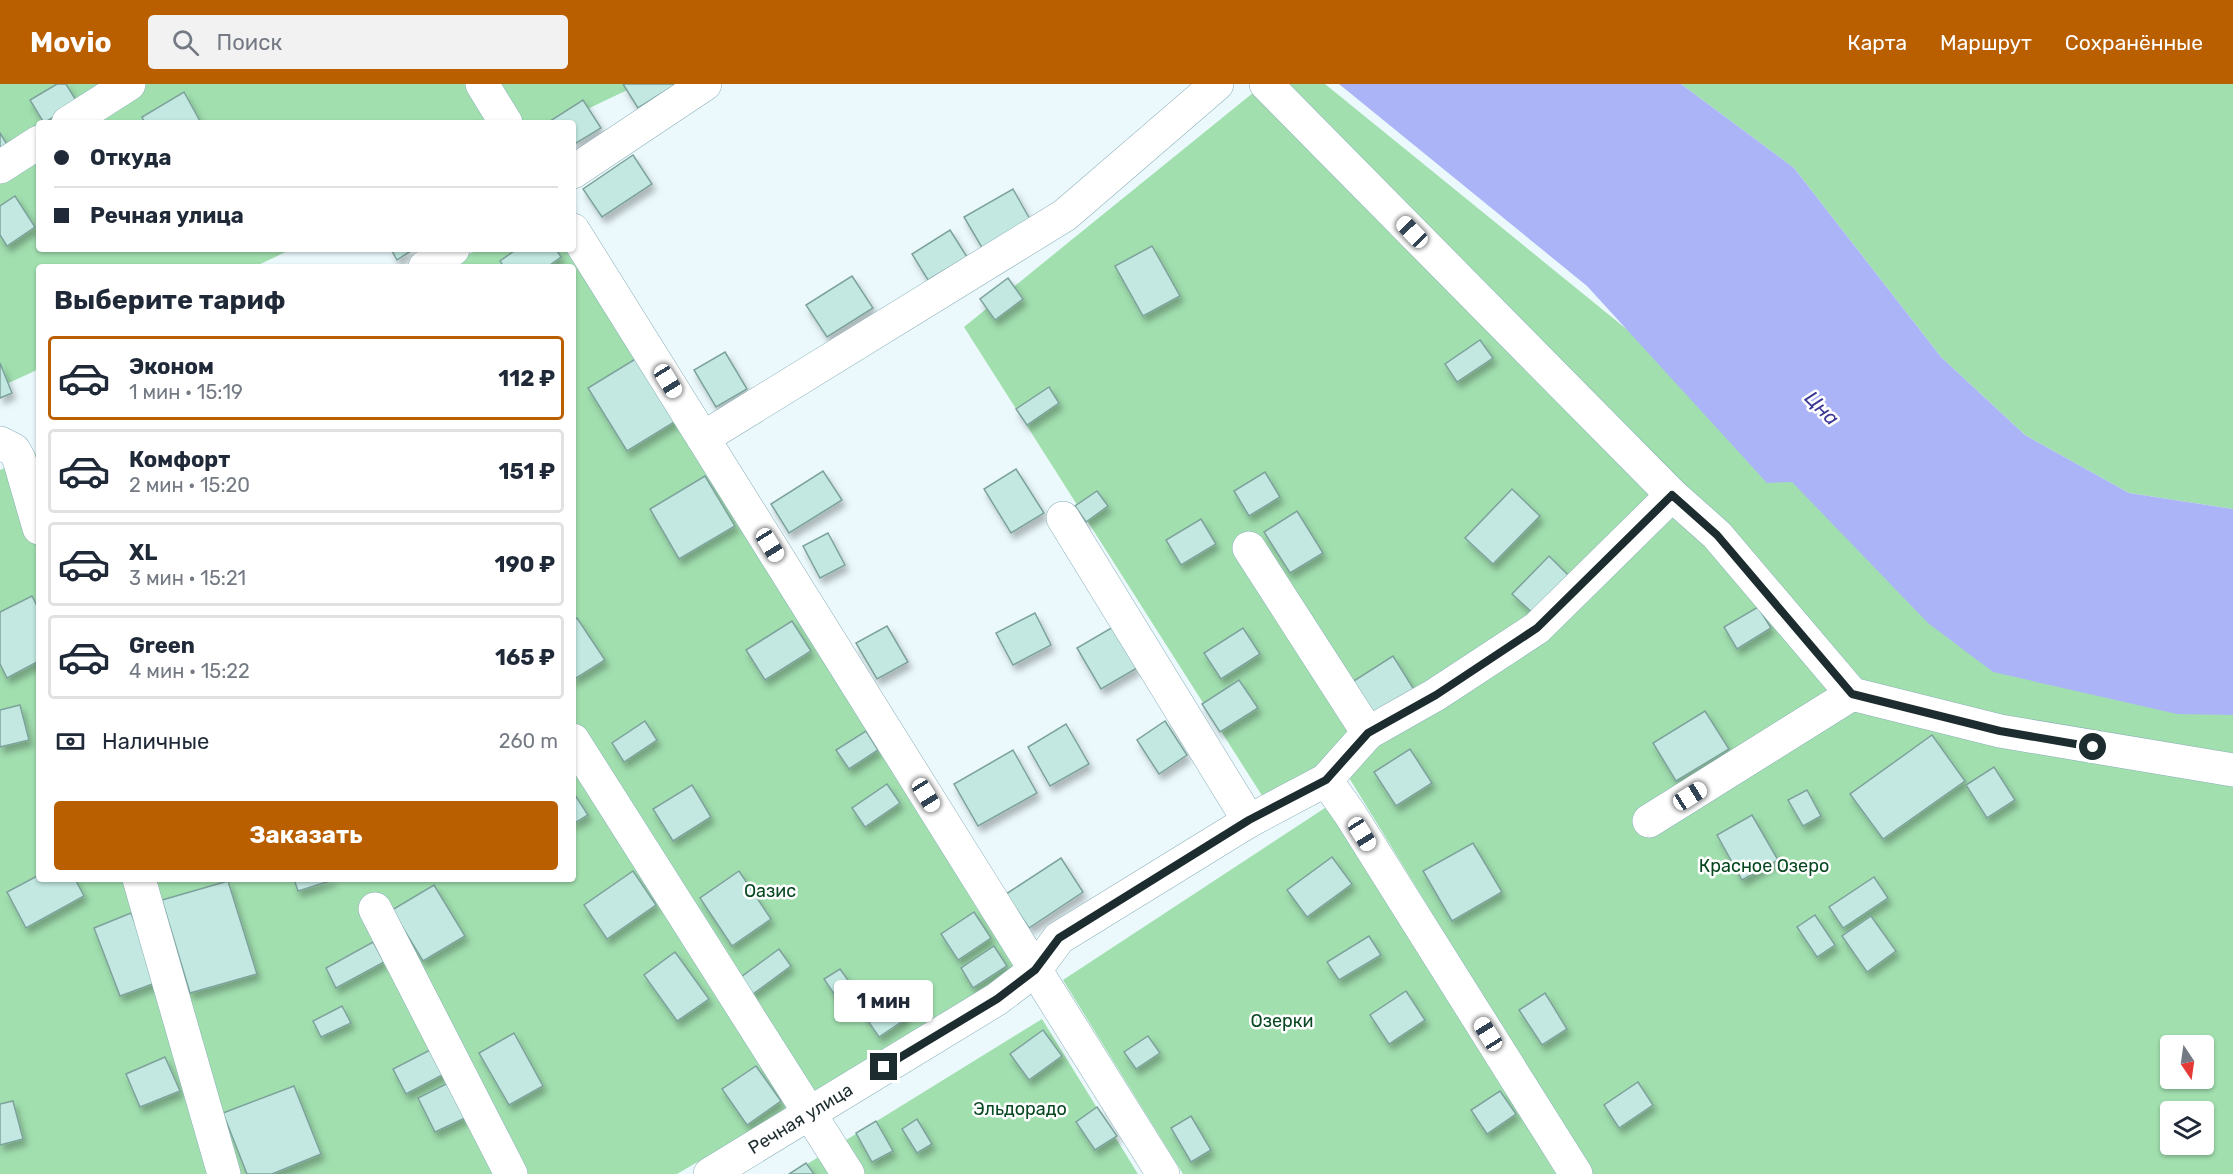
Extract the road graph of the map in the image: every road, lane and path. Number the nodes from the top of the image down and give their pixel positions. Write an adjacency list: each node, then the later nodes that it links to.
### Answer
1 (129, 84): 6 (street)
2 (482, 84): 7 (street)
3 (705, 84): 10 (street)
4 (1217, 84): 14 (street)
5 (1266, 84): 16 (street)
6 (73, 120)
7 (504, 120)
8 (36, 144): 9 (street)
9 (0, 167)
10 (576, 170)
11 (576, 235): 14 (street)
12 (448, 252): 13 (street)
13 (430, 264)
14 (703, 438): 29 (street)
15 (0, 442): 17 (street)
16 (1672, 495): 20 (street); 21 (street, Речная улица)
17 (36, 518)
18 (1063, 518): 25 (street)
19 (1249, 548): 21 (street)
20 (1852, 694): 23 (street); 26 (street)
21 (1368, 733): 24 (street, Речная улица)
22 (576, 745): 30 (street)
23 (2233, 770)
24 (1326, 780): 25 (street, Речная улица); 36 (street)
25 (1249, 820): 29 (street, Речная улица)
26 (1649, 821)
27 (140, 882): 31 (street)
28 (375, 909): 32 (street)
29 (1035, 970): 30 (street, Речная улица); 35 (street)
30 (809, 1112): 33 (street, Речная улица); 34 (street)
31 (224, 1174)
32 (511, 1174)
33 (710, 1174)
34 (848, 1174)
35 (1163, 1174)
36 (1576, 1174)

